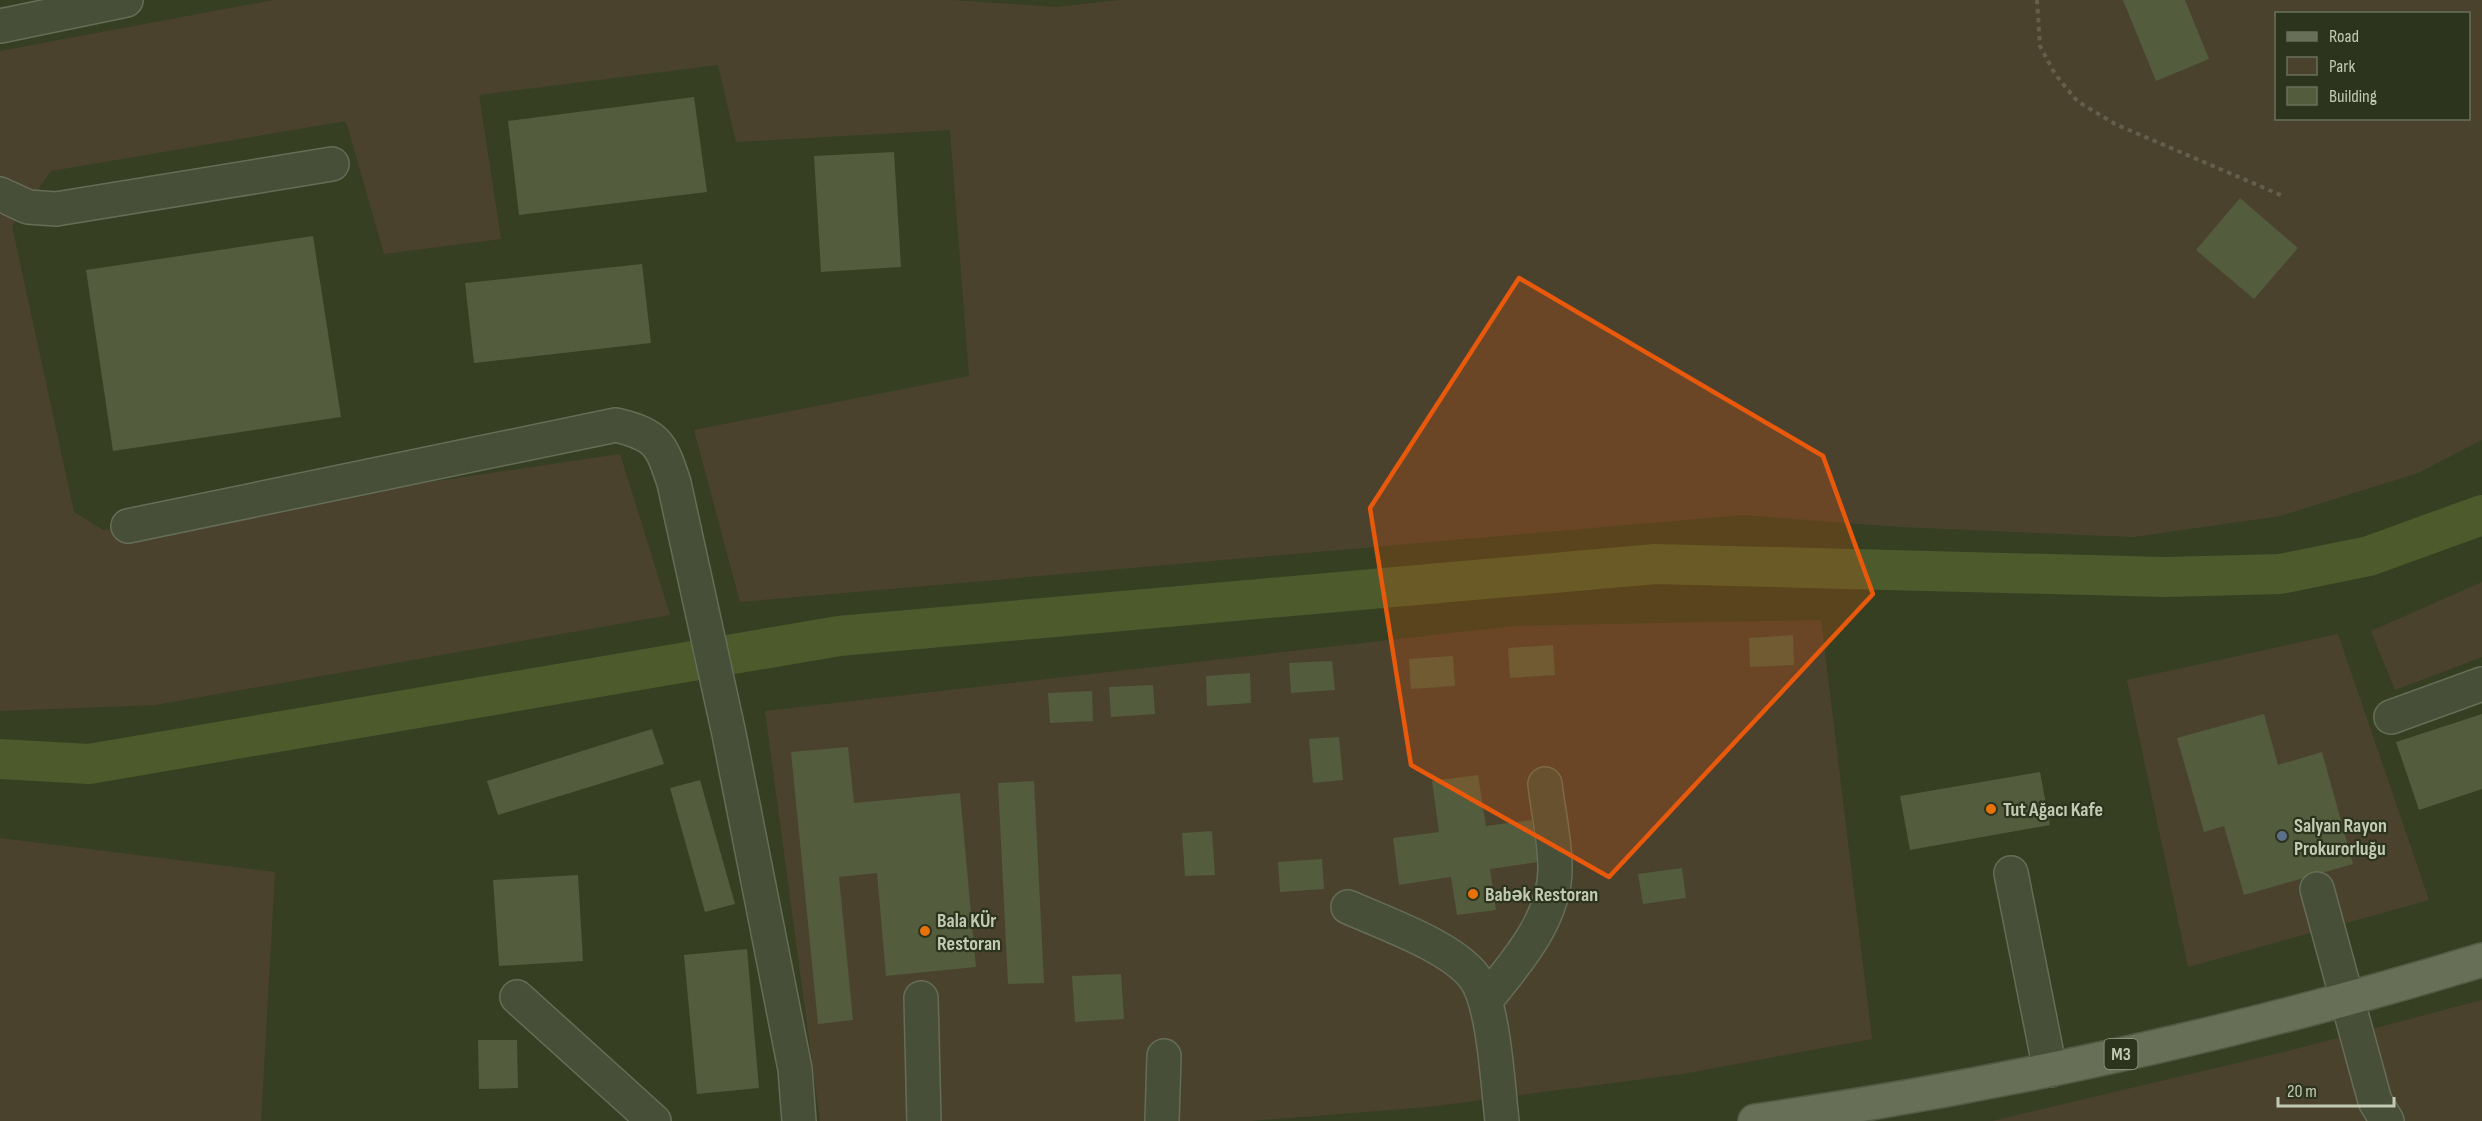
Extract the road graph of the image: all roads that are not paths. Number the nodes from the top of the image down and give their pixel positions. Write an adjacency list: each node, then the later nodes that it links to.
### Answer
1 (126, 0): 2 (lane)
2 (0, 26)
3 (332, 164): 4 (lane)
4 (0, 194)
5 (128, 526): 20 (lane)
6 (2482, 684): 7 (lane)
7 (2391, 717)
8 (1545, 784): 16 (lane)
9 (2011, 873): 18 (lane)
10 (2317, 889): 15 (lane)
11 (1348, 907): 16 (lane)
12 (2482, 960): 15 (main road, M3)
13 (517, 997): 19 (lane)
14 (921, 998): 21 (lane)
15 (2347, 999): 18 (main road, M3); 25 (lane)
16 (1486, 1000): 23 (lane)
17 (1164, 1056): 22 (lane)
18 (2050, 1070): 24 (main road, M3)
19 (654, 1121)
20 (800, 1121)
21 (924, 1121)
22 (1162, 1121)
23 (1502, 1121)
24 (1755, 1121)
25 (2387, 1121)

